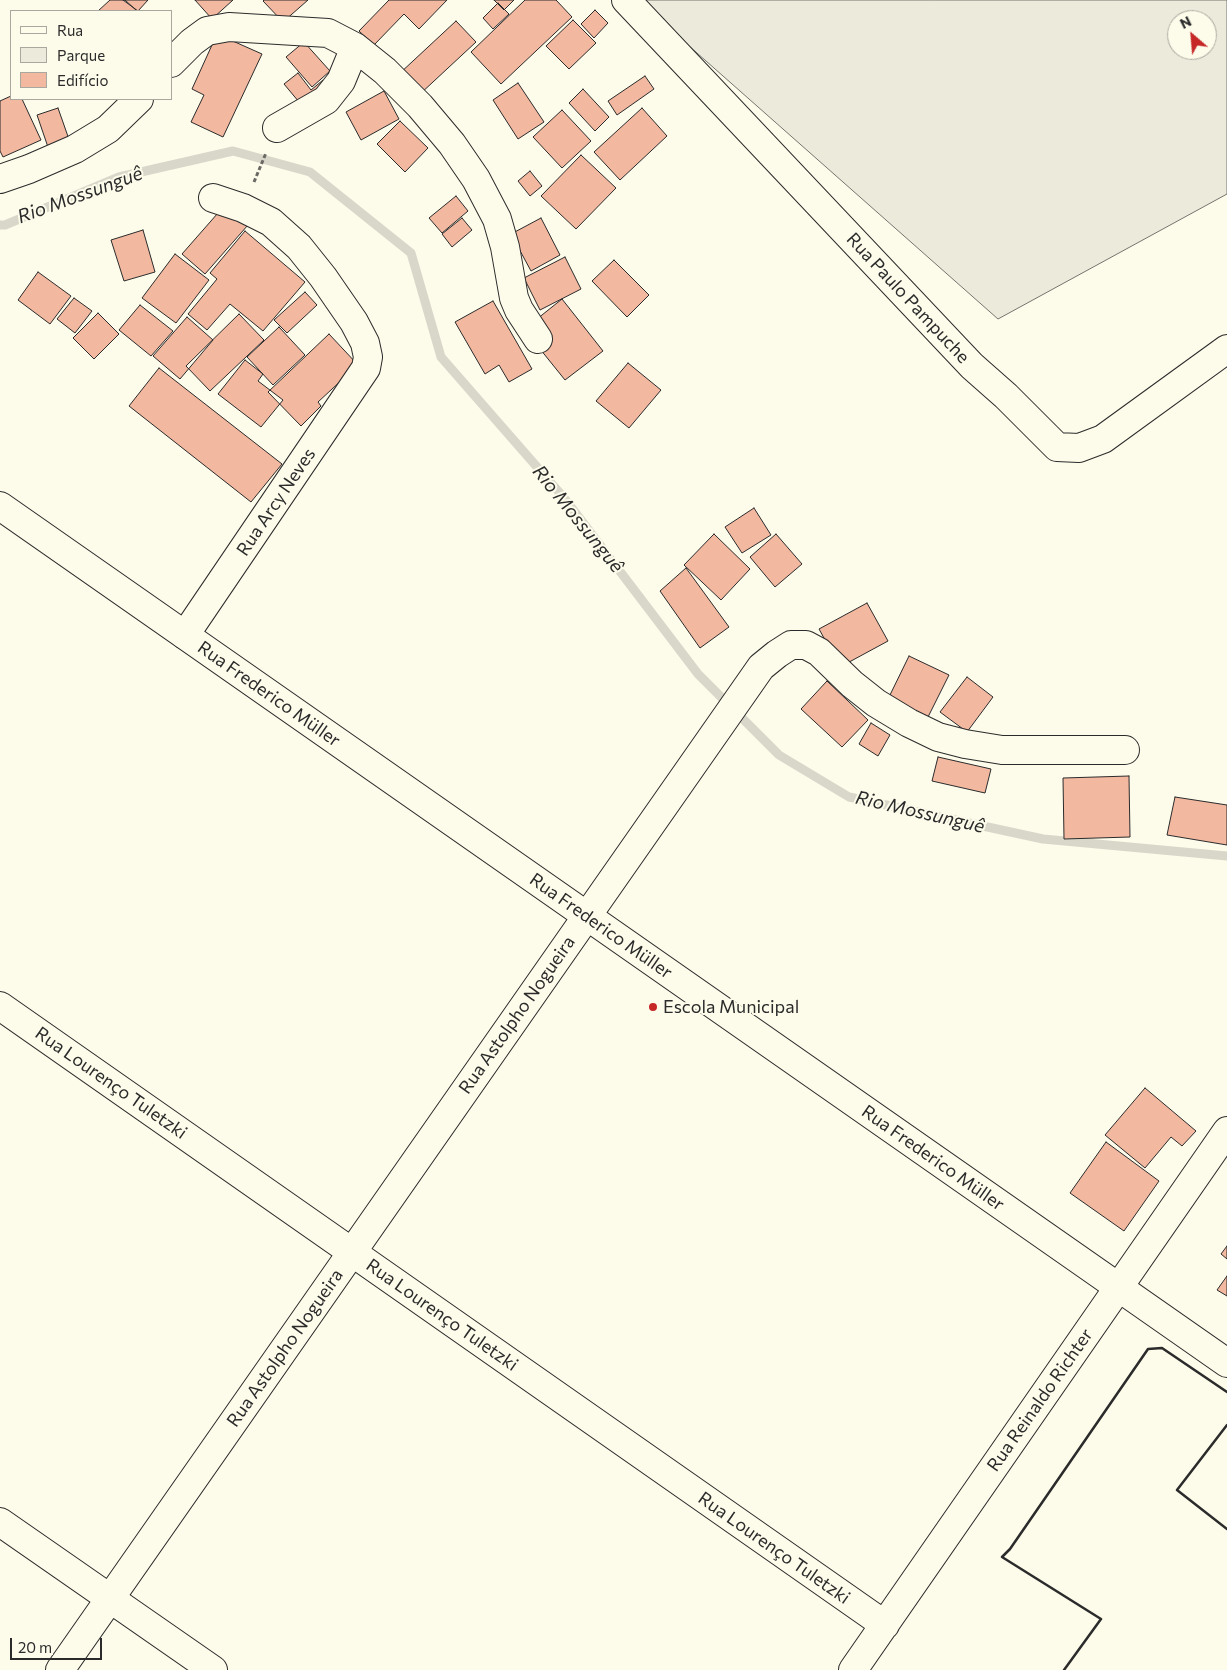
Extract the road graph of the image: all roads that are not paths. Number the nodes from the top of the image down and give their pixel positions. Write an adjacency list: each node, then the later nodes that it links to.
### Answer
1 (626, 0): 9 (street, Rua Paulo Pampuche)
2 (355, 47): 3 (street); 5 (street); 8 (street)
3 (172, 62)
4 (139, 100): 6 (street)
5 (277, 128)
6 (0, 179)
7 (213, 198): 11 (street, Rua Arcy Neves)
8 (538, 339)
9 (1227, 349)
10 (0, 506): 11 (street, Rua Frederico Müller)
11 (186, 636): 13 (street, Rua Frederico Müller)
12 (1125, 750): 13 (street, Rua Astolpho Nogueira)
13 (586, 916): 16 (street, Rua Astolpho Nogueira); 17 (street, Rua Frederico Müller)
14 (0, 1006): 16 (street, Rua Lourenço Tuletzki)
15 (1227, 1130): 17 (street, Rua Reinaldo Richter)
16 (352, 1252): 20 (street, Rua Astolpho Nogueira); 21 (street, Rua Lourenço Tuletzki)
17 (1118, 1287): 18 (street, Rua Frederico Müller); 21 (street, Rua Reinaldo Richter)
18 (1227, 1363)
19 (0, 1522): 20 (street)
20 (110, 1598): 22 (street, Rua Astolpho Nogueira); 23 (street)
21 (884, 1625): 24 (street, Rua Reinaldo Richter)
22 (60, 1670)
23 (213, 1670)
24 (853, 1670)

